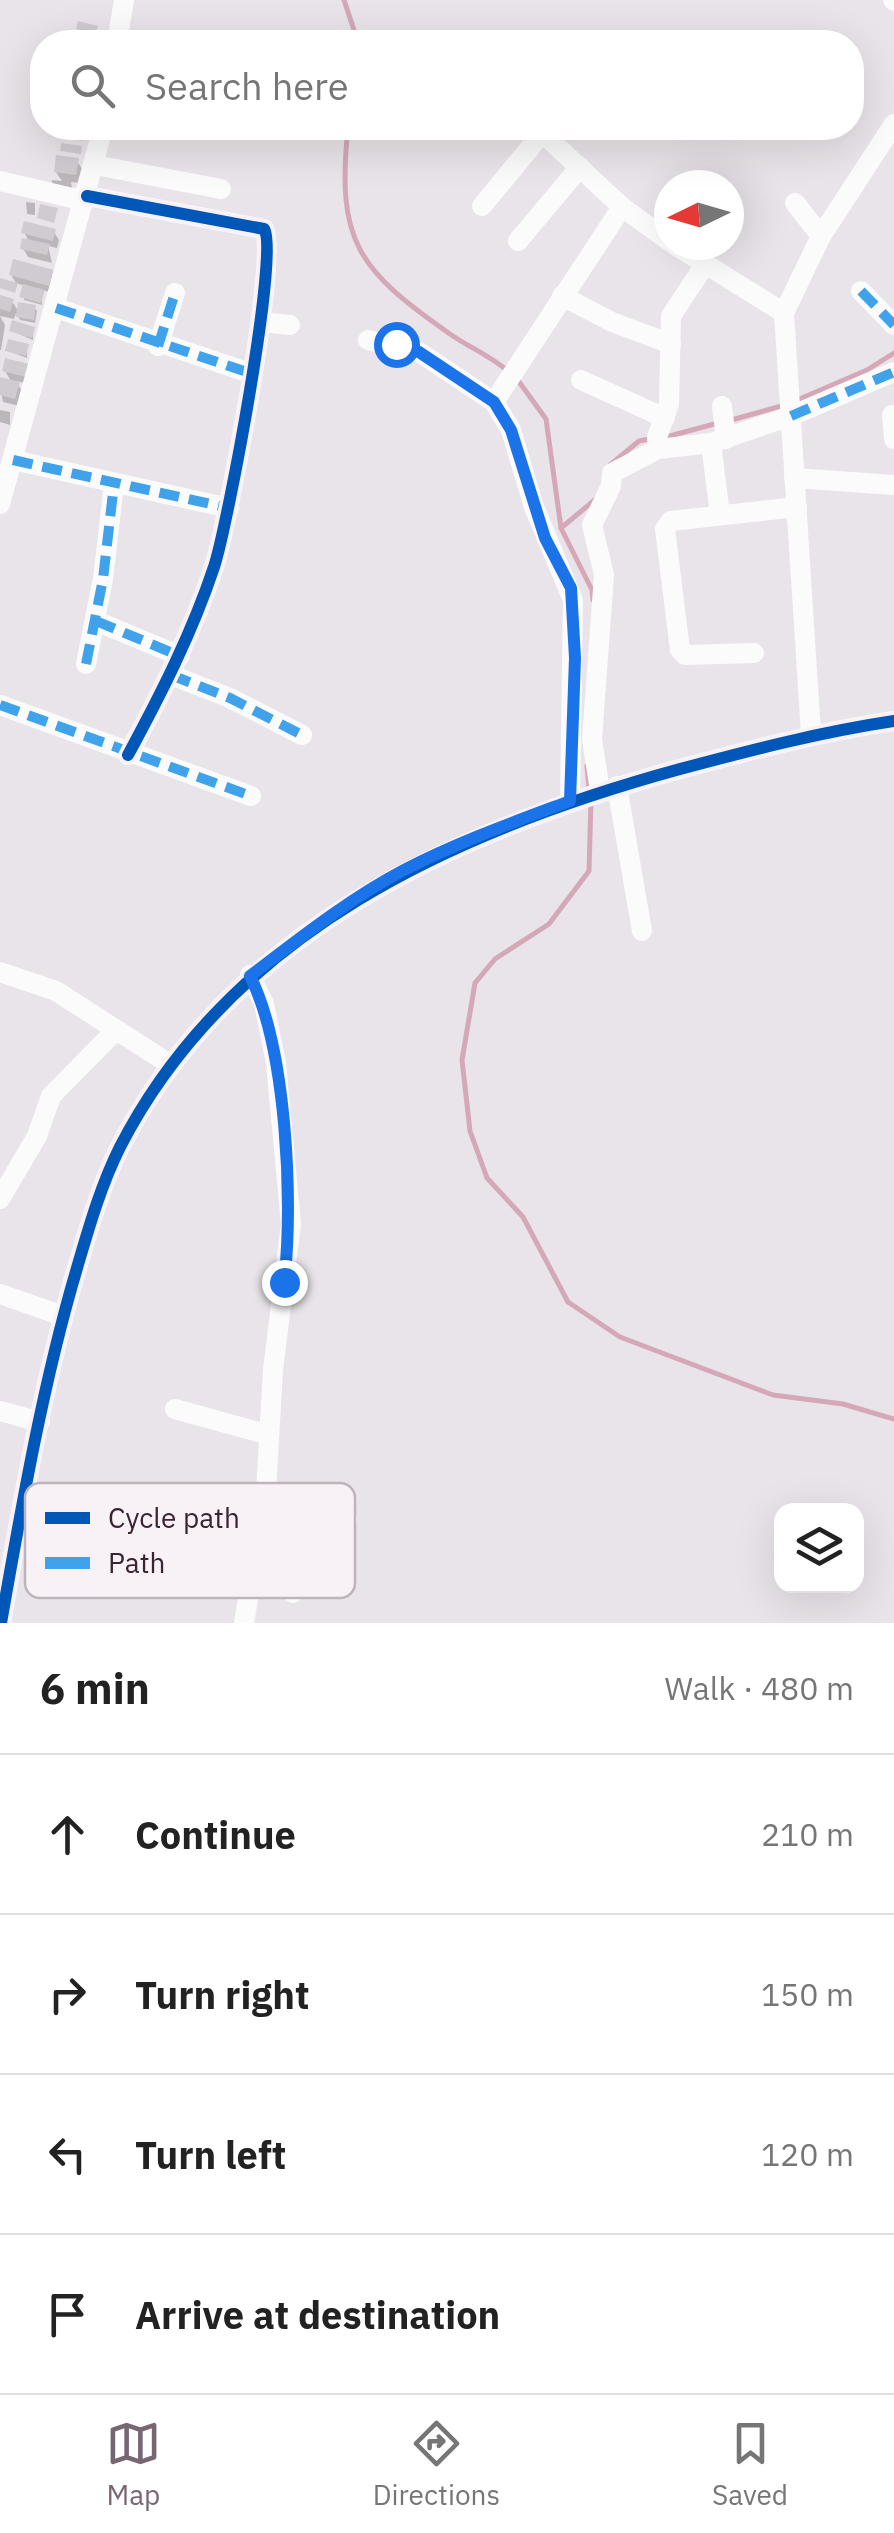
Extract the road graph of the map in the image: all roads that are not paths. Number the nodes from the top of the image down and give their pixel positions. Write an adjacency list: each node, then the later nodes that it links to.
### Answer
1 (124, 0): 2 (street)
2 (119, 30)
3 (894, 124): 16 (street)
4 (101, 140): 7 (street)
5 (532, 140): 13 (street)
6 (551, 140): 8 (street)
7 (95, 164): 10 (street); 11 (street)
8 (580, 167): 14 (street); 17 (street)
9 (0, 182): 11 (street)
10 (221, 189)
11 (86, 199): 23 (street); 25 (street)
12 (795, 203): 16 (street)
13 (482, 206)
14 (622, 207): 15 (street); 22 (street)
15 (654, 230)
16 (820, 236): 24 (street)
17 (518, 241)
18 (696, 260): 19 (street)
19 (704, 266): 24 (street); 29 (street)
20 (862, 292): 26 (street)
21 (175, 294): 30 (street)
22 (562, 296): 29 (street); 34 (street)
23 (56, 308): 30 (street); 40 (street)
24 (784, 314): 35 (street)
25 (262, 322): 27 (street); 32 (street)
26 (894, 325)
27 (290, 326)
28 (368, 340): 34 (street)
29 (671, 344): 38 (street)
30 (158, 346): 32 (street)
31 (894, 372): 35 (street)
32 (250, 373): 46 (street)
33 (581, 380): 38 (street)
34 (494, 402): 57 (street)
35 (791, 407): 37 (street); 41 (street)
36 (892, 415): 39 (street)
37 (721, 428): 38 (street); 47 (street)
38 (659, 437): 57 (street)
39 (894, 439)
40 (14, 460): 42 (street); 44 (street)
41 (794, 478): 43 (street); 45 (street)
42 (114, 484): 46 (street); 48 (street)
43 (894, 485)
44 (0, 504)
45 (796, 507): 47 (street); 54 (street)
46 (228, 508): 51 (street)
47 (720, 516): 49 (street)
48 (96, 621): 50 (street); 51 (street)
49 (754, 653)
50 (86, 664)
51 (175, 665): 55 (street); 56 (street)
52 (0, 705): 56 (street)
53 (894, 721): 54 (street)
54 (811, 734): 57 (street)
55 (302, 735)
56 (128, 755): 58 (street)
57 (593, 793): 59 (street); 61 (street)
58 (251, 796)
59 (642, 931)
60 (0, 972): 62 (street)
61 (250, 976): 63 (street); 70 (street)
62 (116, 1030): 63 (street); 64 (street)
63 (171, 1065): 66 (street)
64 (0, 1199)
65 (0, 1294): 66 (street)
66 (63, 1316): 69 (street)
67 (176, 1409): 70 (street)
68 (0, 1410): 69 (street)
69 (40, 1422): 72 (street)
70 (269, 1434): 71 (street)
71 (266, 1483)
72 (8, 1547): 74 (street)
73 (248, 1598): 75 (street)
74 (1, 1620)
75 (244, 1623)

